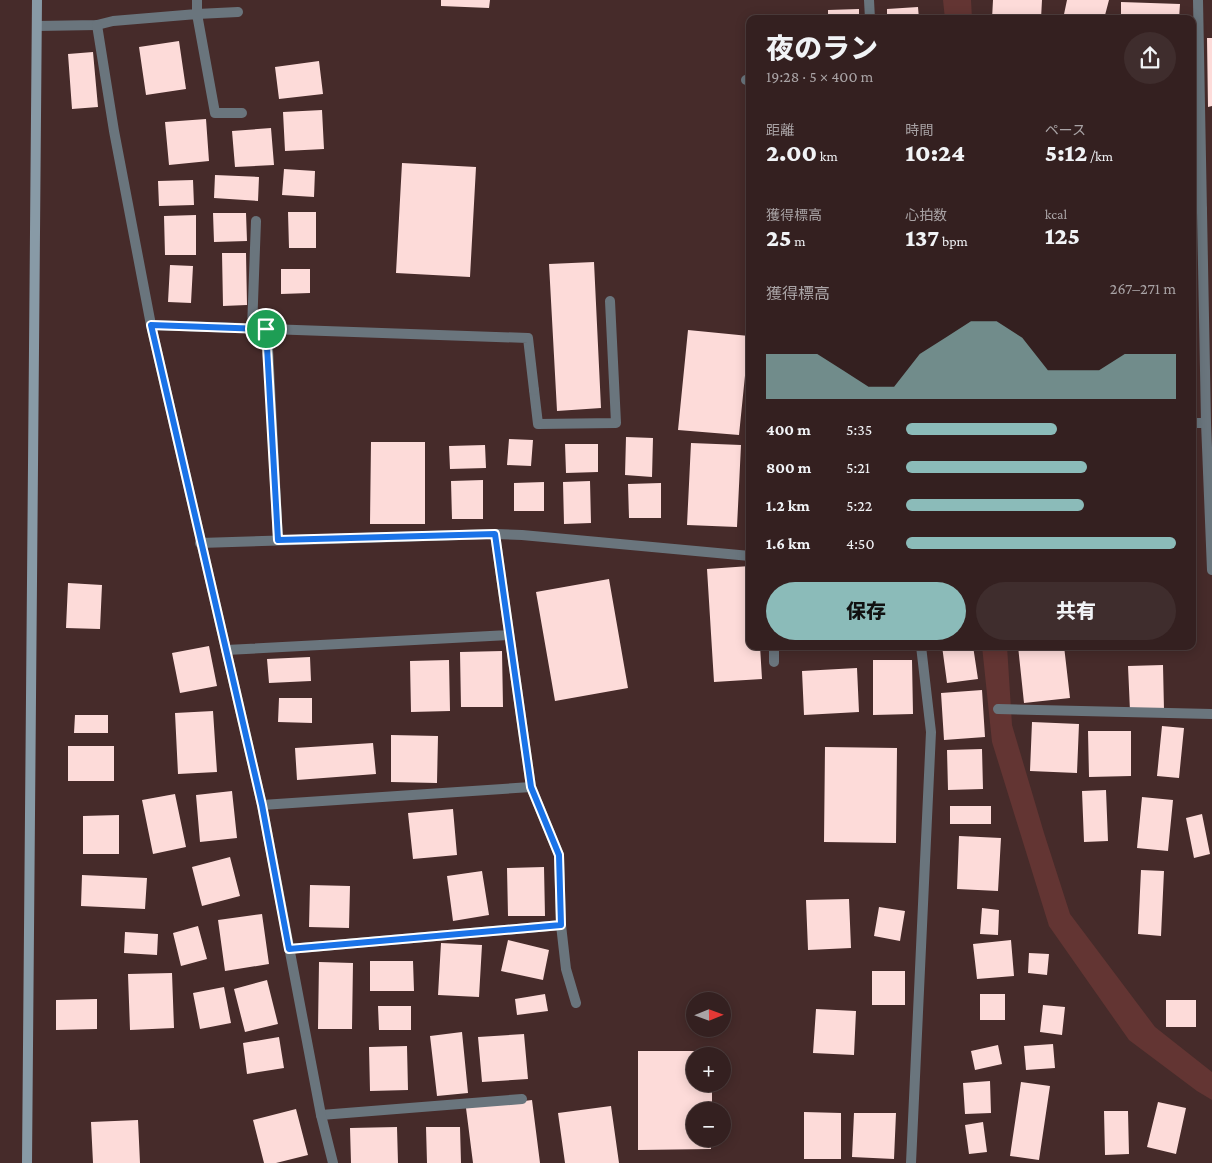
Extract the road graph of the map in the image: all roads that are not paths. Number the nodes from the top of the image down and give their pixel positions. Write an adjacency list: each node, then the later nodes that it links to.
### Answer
1 (37, 0): 9 (street)
2 (197, 0): 6 (street)
3 (869, 0): 7 (street)
4 (1198, 0): 11 (street)
5 (238, 12): 6 (street)
6 (198, 14): 8 (street); 10 (street)
7 (870, 15)
8 (97, 25): 9 (street); 16 (street)
9 (37, 26): 40 (street)
10 (242, 112)
11 (1201, 173): 12 (street); 13 (street)
12 (1212, 173)
13 (1197, 208): 20 (street)
14 (256, 221): 17 (street)
15 (610, 301): 18 (street)
16 (151, 325): 17 (street); 23 (street)
17 (252, 328): 18 (street)
18 (266, 329): 22 (street)
19 (1196, 423): 20 (street)
20 (1206, 423): 25 (street)
21 (495, 534): 22 (street); 24 (street); 26 (street)
22 (278, 540): 23 (street)
23 (200, 543): 27 (street)
24 (746, 556)
25 (1212, 570)
26 (510, 635): 27 (street); 33 (street)
27 (226, 650): 34 (street)
28 (774, 650): 30 (street)
29 (921, 650): 42 (street)
30 (774, 662)
31 (998, 709): 32 (street)
32 (1212, 714)
33 (531, 787): 34 (street); 35 (street)
34 (262, 805): 36 (street)
35 (561, 925): 36 (street); 37 (street)
36 (289, 949): 39 (street)
37 (576, 1003)
38 (522, 1098): 39 (street)
39 (321, 1115): 41 (street)
40 (27, 1163)
41 (333, 1163)
42 (911, 1163)

